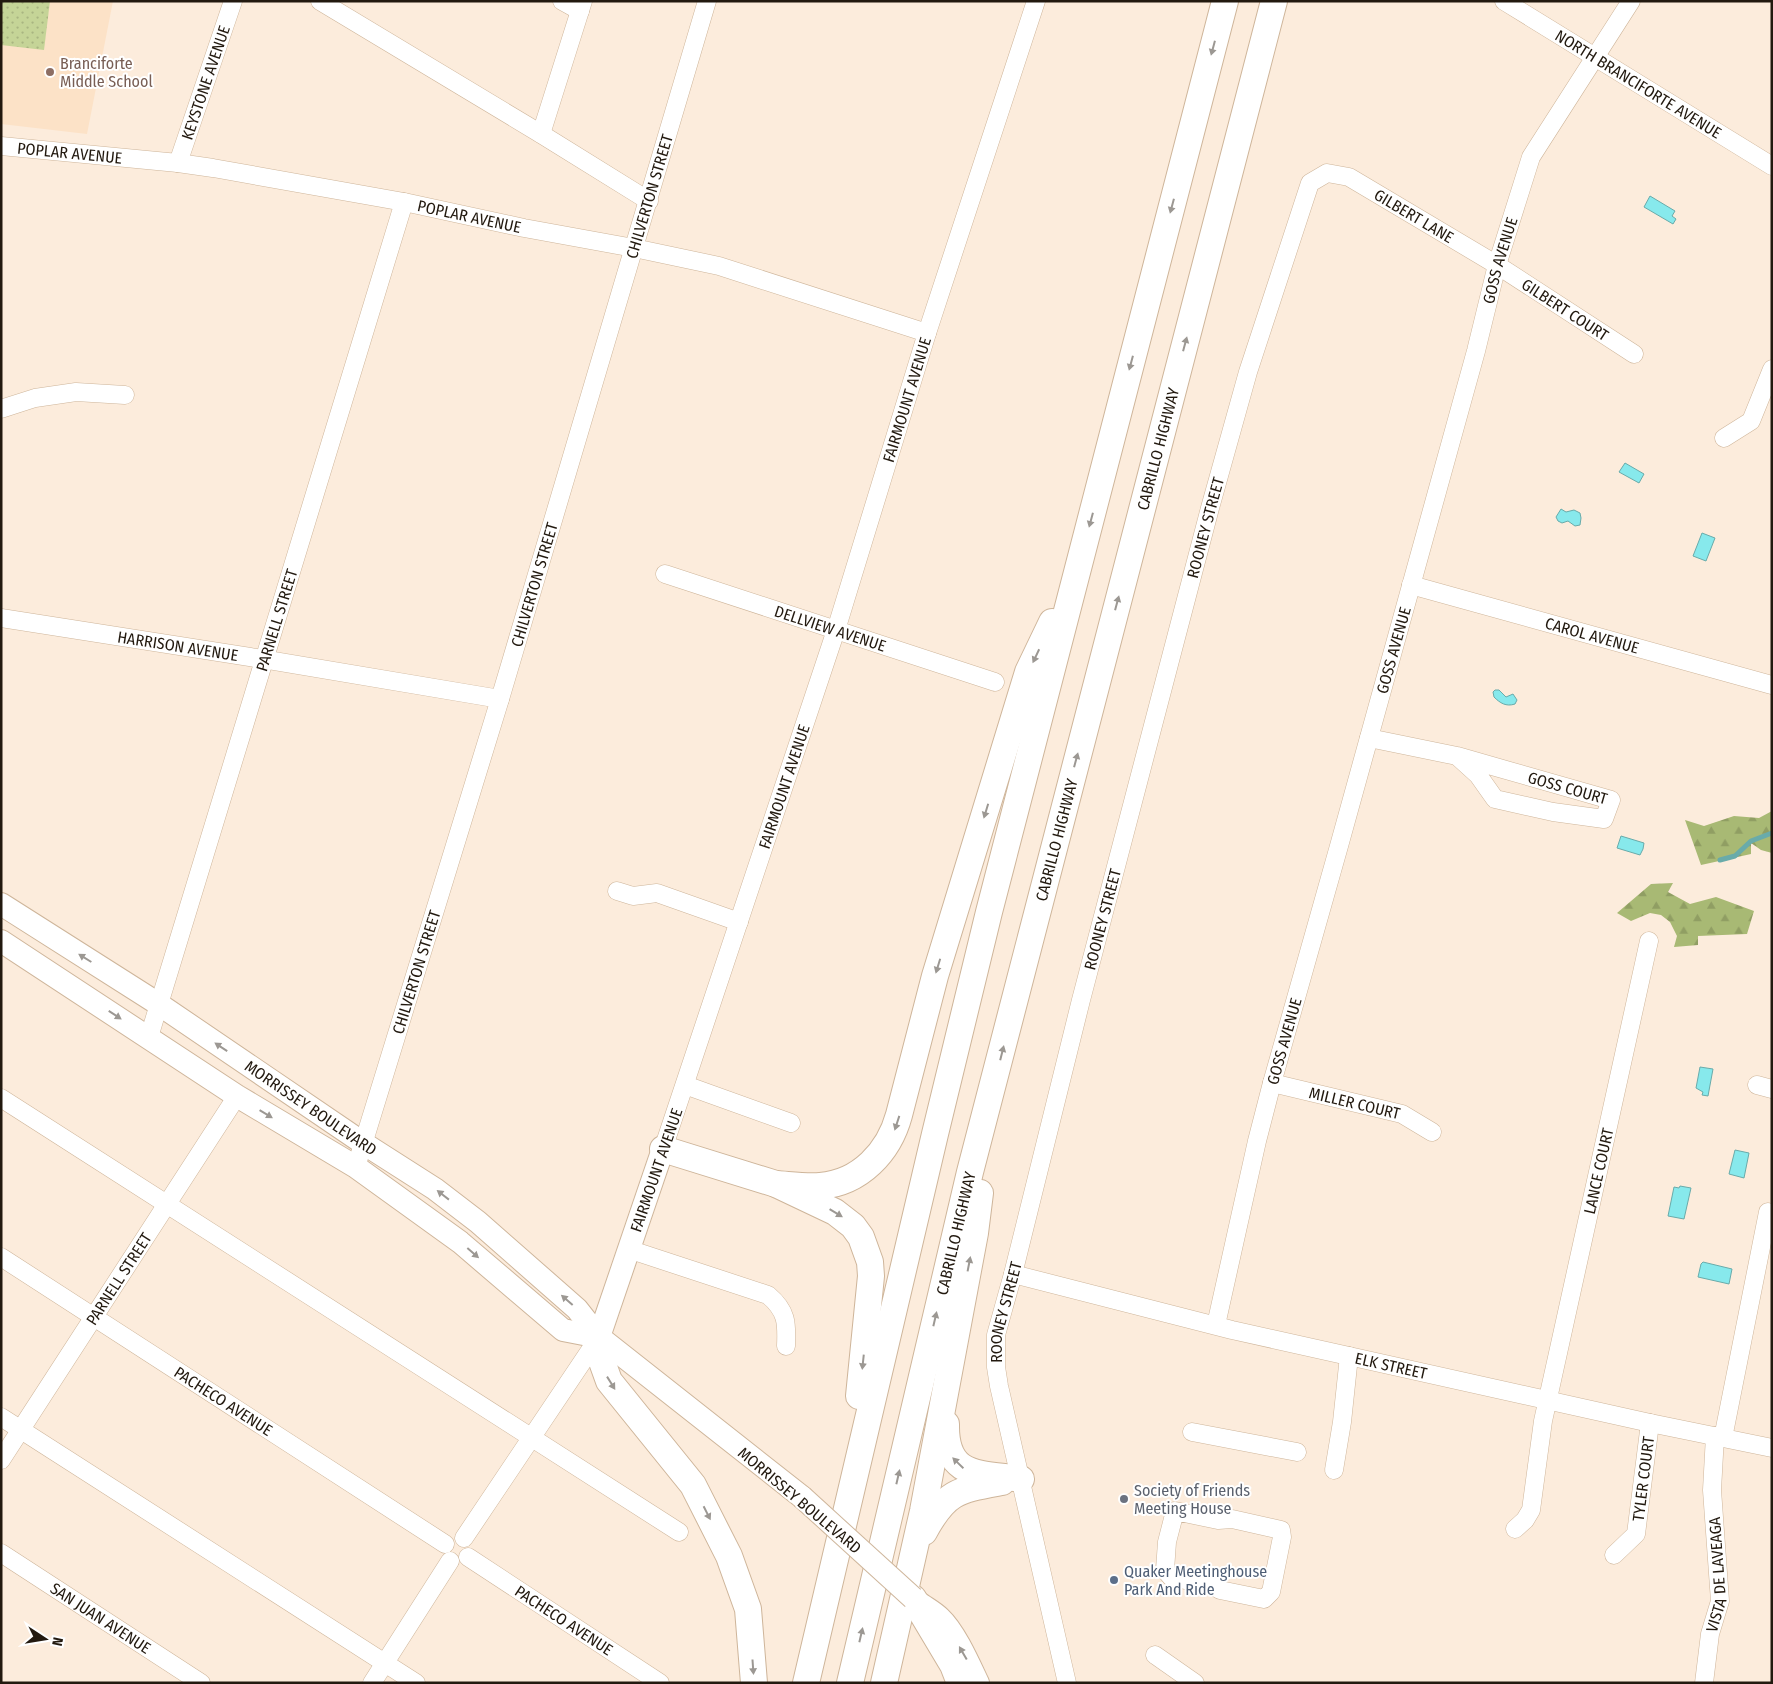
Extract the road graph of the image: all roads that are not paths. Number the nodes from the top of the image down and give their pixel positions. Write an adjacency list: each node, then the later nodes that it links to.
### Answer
1 (233, 1): 14 (street, KEYSTONE AVENUE)
2 (320, 1): 12 (street)
3 (562, 1): 10 (street)
4 (707, 1): 17 (street, CHILVERTON STREET)
5 (1036, 1): 21 (street, FAIRMOUNT AVENUE)
6 (1225, 1): 27 (highway, one-way to 27)
7 (1274, 1): 49 (highway, CABRILLO HIGHWAY, one-way to 7)
8 (1504, 1): 11 (street, NORTH BRANCIFORTE AVENUE)
9 (1631, 1): 11 (street, GOSS AVENUE)
10 (581, 6): 12 (street)
11 (1594, 57): 15 (street, NORTH BRANCIFORTE AVENUE); 20 (street, GOSS AVENUE)
12 (541, 134): 17 (street)
13 (1, 146): 14 (street, POPLAR AVENUE)
14 (178, 163): 18 (street, POPLAR AVENUE)
15 (1772, 166)
16 (1327, 172): 20 (street, GILBERT LANE); 60 (street, ROONEY STREET)
17 (649, 201): 19 (street, CHILVERTON STREET)
18 (404, 202): 19 (street, POPLAR AVENUE); 32 (street, PARNELL STREET)
19 (634, 248): 21 (street, POPLAR AVENUE); 35 (street, CHILVERTON STREET)
20 (1497, 265): 22 (street, GILBERT COURT); 29 (street, GOSS AVENUE)
21 (927, 333): 31 (street, FAIRMOUNT AVENUE)
22 (1634, 354)
23 (1772, 369): 26 (street)
24 (125, 395): 25 (street)
25 (1, 408)
26 (1724, 438)
27 (1079, 564): 55 (highway, one-way to 55); 79 (highway)
28 (664, 574): 31 (street, DELLVIEW AVENUE)
29 (1411, 585): 34 (street, CAROL AVENUE); 36 (street, GOSS AVENUE)
30 (1, 618): 32 (street, HARRISON AVENUE)
31 (836, 630): 33 (street, DELLVIEW AVENUE); 40 (street, FAIRMOUNT AVENUE)
32 (265, 660): 35 (street, HARRISON AVENUE); 43 (street, PARNELL STREET)
33 (996, 682)
34 (1772, 685)
35 (500, 699): 52 (street, CHILVERTON STREET)
36 (1369, 738): 37 (street, GOSS COURT); 45 (street, GOSS AVENUE)
37 (1457, 756): 37 (street, GOSS COURT)
38 (617, 891): 40 (street)
39 (1, 904): 43 (main road, MORRISSEY BOULEVARD, one-way to 39)
40 (739, 922): 46 (street, FAIRMOUNT AVENUE)
41 (1, 941): 44 (main road, MORRISSEY BOULEVARD, one-way to 44)
42 (1648, 941): 67 (street, LANCE COURT)
43 (160, 1005): 44 (street, PARNELL STREET); 52 (main road, MORRISSEY BOULEVARD, one-way to 43)
44 (149, 1037): 47 (main road, MORRISSEY BOULEVARD)
45 (1272, 1083): 51 (street, MILLER COURT); 62 (street, GOSS AVENUE)
46 (685, 1085): 50 (street); 53 (street, FAIRMOUNT AVENUE)
47 (237, 1096): 54 (main road, MORRISSEY BOULEVARD, one-way to 54); 56 (street, PARNELL STREET)
48 (1, 1098): 56 (street)
49 (990, 1101): 66 (highway, one-way to 49); 100 (highway, CABRILLO HIGHWAY, one-way to 49)
50 (791, 1123)
51 (1432, 1132)
52 (363, 1143): 54 (street, CHILVERTON STREET); 63 (main road, MORRISSEY BOULEVARD, one-way to 52)
53 (662, 1149): 55 (highway); 58 (main road, FAIRMOUNT AVENUE)
54 (356, 1167): 63 (main road, MORRISSEY BOULEVARD, one-way to 63)
55 (776, 1184): 79 (highway, one-way to 79)
56 (167, 1205): 61 (street, PARNELL STREET); 72 (street)
57 (1768, 1212): 73 (street, VISTA DE LAVEAGA)
58 (628, 1250): 63 (main road, FAIRMOUNT AVENUE); 64 (street)
59 (1, 1257): 61 (street, PACHECO AVENUE)
60 (1013, 1274): 62 (street, ELK STREET); 78 (street, ROONEY STREET)
61 (94, 1317): 70 (street, PARNELL STREET); 83 (street, PACHECO AVENUE)
62 (1216, 1326): 65 (street, ELK STREET)
63 (599, 1337): 72 (street, FAIRMOUNT AVENUE); 89 (main road, MORRISSEY BOULEVARD, bridge); 98 (highway, one-way to 98)
64 (786, 1346)
65 (1349, 1356): 67 (street, ELK STREET); 77 (street)
66 (950, 1366): 78 (highway, one-way to 66); 85 (highway)
67 (1548, 1399): 69 (street, ELK STREET); 80 (street, LANCE COURT)
68 (1, 1417): 70 (street)
69 (1650, 1423): 73 (street, ELK STREET); 86 (street, TYLER COURT)
70 (21, 1430): 76 (street, PARNELL STREET); 93 (street)
71 (1192, 1432): 75 (street)
72 (531, 1437): 81 (street); 82 (street, FAIRMOUNT AVENUE)
73 (1719, 1437): 74 (street, ELK STREET); 106 (street, VISTA DE LAVEAGA)
74 (1772, 1448)
75 (1297, 1452)
76 (1, 1460)
77 (1334, 1470)
78 (1021, 1479): 85 (highway); 104 (street, ROONEY STREET)
79 (848, 1504): 99 (highway)
80 (1515, 1529)
81 (679, 1532)
82 (464, 1538): 83 (street); 87 (street)
83 (446, 1544): 88 (street)
84 (1, 1553): 94 (street, SAN JUAN AVENUE)
85 (914, 1553): 101 (highway)
86 (1614, 1556)
87 (468, 1557): 88 (street); 97 (street, PACHECO AVENUE)
88 (450, 1561): 93 (street)
89 (913, 1598): 91 (highway)
90 (1264, 1599): 90 (street)
91 (942, 1633): 102 (highway); 103 (main road, one-way to 91)
92 (1156, 1655): 105 (street)
93 (385, 1663): 95 (street); 96 (street)
94 (201, 1683)
95 (372, 1683)
96 (416, 1683)
97 (660, 1683)
98 (754, 1683)
99 (806, 1683)
100 (850, 1683)
101 (884, 1683)
102 (960, 1683)
103 (978, 1683)
104 (1067, 1683)
105 (1195, 1683)
106 (1704, 1683)

